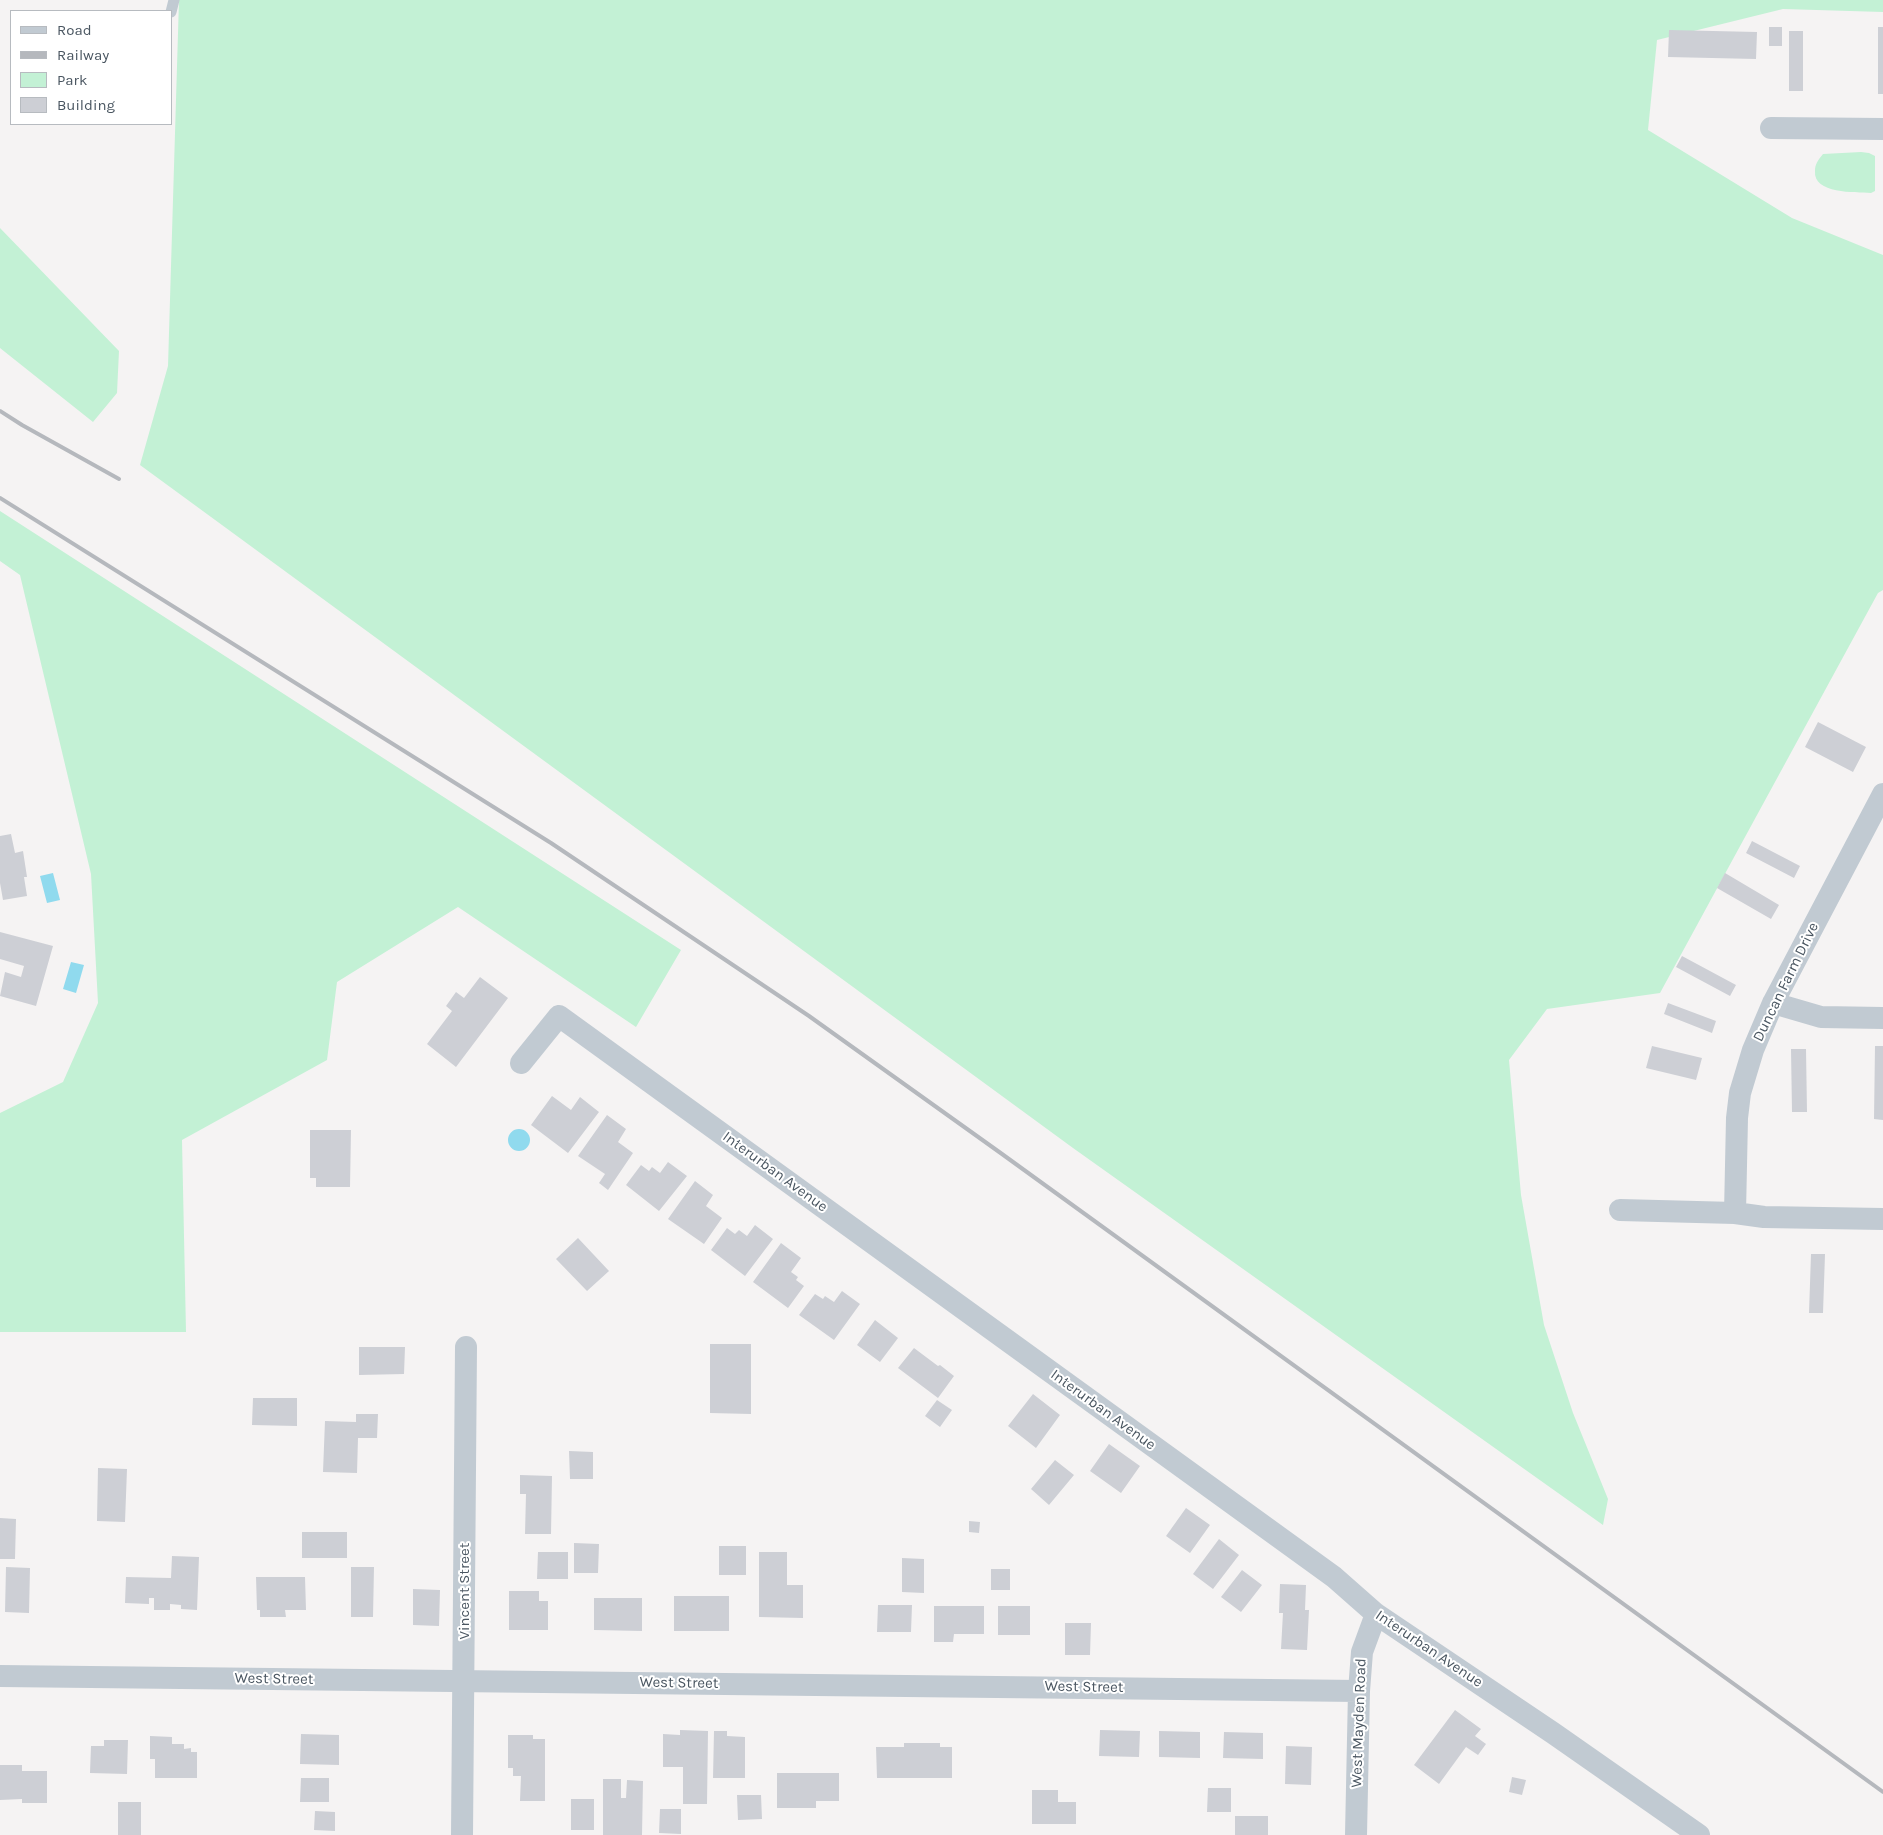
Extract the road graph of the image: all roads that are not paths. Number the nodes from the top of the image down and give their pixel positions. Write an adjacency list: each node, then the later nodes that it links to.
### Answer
1 (1771, 128): 2 (street)
2 (1883, 129)
3 (1881, 802): 4 (street, Duncan Farm Drive)
4 (1773, 1003): 5 (street); 8 (street, Duncan Farm Drive)
5 (1883, 1018)
6 (521, 1063): 11 (street, Interurban Avenue)
7 (1620, 1210): 8 (street)
8 (1735, 1213): 9 (street)
9 (1883, 1219)
10 (466, 1347): 13 (street, Vincent Street)
11 (1376, 1614): 14 (street, West Mayden Road); 17 (street, Interurban Avenue)
12 (0, 1676): 13 (street, West Street)
13 (464, 1681): 14 (street, West Street); 15 (street, Vincent Street)
14 (1358, 1691): 16 (street, West Mayden Road)
15 (462, 1835)
16 (1356, 1835)
17 (1698, 1835)

